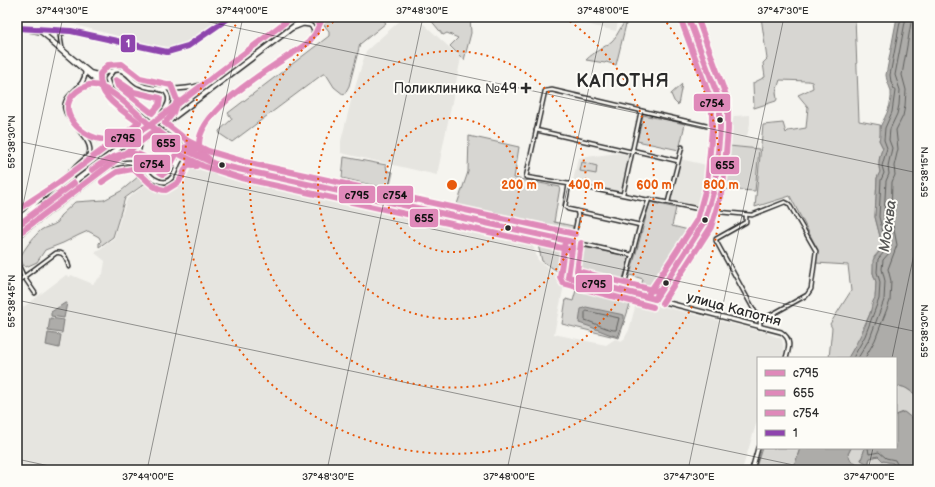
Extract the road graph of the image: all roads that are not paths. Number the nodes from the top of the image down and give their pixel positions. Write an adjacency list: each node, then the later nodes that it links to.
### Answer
1 (230, 17): 9 (street)
2 (292, 17): 13 (highway)
3 (306, 17): 7 (highway)
4 (323, 17): 10 (main road)
5 (688, 17): 20 (street)
6 (17, 28): 8 (main road)
7 (290, 29): 10 (main road); 24 (highway)
8 (38, 30): 9 (street); 11 (main road); 12 (main road)
9 (71, 31): 11 (street)
10 (311, 40): 23 (main road)
11 (63, 50): 12 (main road)
12 (86, 71): 13 (main road); 14 (main road); 15 (main road); 42 (main road)
13 (207, 82): 18 (highway)
14 (107, 90): 17 (main road); 19 (main road)
15 (112, 91): 17 (main road); 18 (main road)
16 (641, 111): 20 (street); 21 (street); 28 (street)
17 (141, 116): 22 (main road, bridge)
18 (158, 119): 19 (highway)
19 (144, 129): 35 (highway)
20 (720, 129): 40 (street)
21 (536, 130): 28 (street); 34 (street)
22 (168, 138): 25 (main road); 26 (main road)
23 (200, 140): 26 (main road); 30 (main road)
24 (142, 142): 25 (main road); 33 (highway)
25 (175, 144): 29 (main road)
26 (184, 148): 30 (main road)
27 (682, 148): 31 (street)
28 (632, 151): 31 (street); 36 (street)
29 (194, 156): 32 (main road); 33 (main road)
30 (205, 158): 32 (main road)
31 (678, 161): 38 (street)
32 (224, 165): 47 (main road)
33 (109, 166): 46 (highway)
34 (569, 184): 36 (street); 39 (street)
35 (63, 190): 42 (main road); 44 (highway)
36 (623, 194): 37 (street)
37 (648, 200): 38 (street); 45 (street)
38 (668, 202): 40 (street)
39 (577, 211): 45 (street); 47 (street)
40 (709, 211): 41 (street); 55 (street)
41 (746, 214): 56 (street); 56 (street)
42 (23, 215): 43 (main road)
43 (17, 219)
44 (17, 225)
45 (640, 225): 48 (street)
46 (17, 236)
47 (573, 242): 48 (street); 53 (main road, улица Капотня)
48 (632, 254): 53 (street)
49 (17, 262): 51 (street)
50 (69, 267): 51 (street)
51 (24, 276): 52 (street); 54 (street)
52 (17, 282)
53 (623, 290): 55 (main road, улица Капотня)
54 (35, 293)
55 (655, 299): 57 (main road, улица Капотня)
56 (760, 321): 57 (street)
57 (760, 327): 58 (main road, улица Капотня)
58 (786, 357)
59 (758, 449): 60 (main road)
60 (752, 470)

